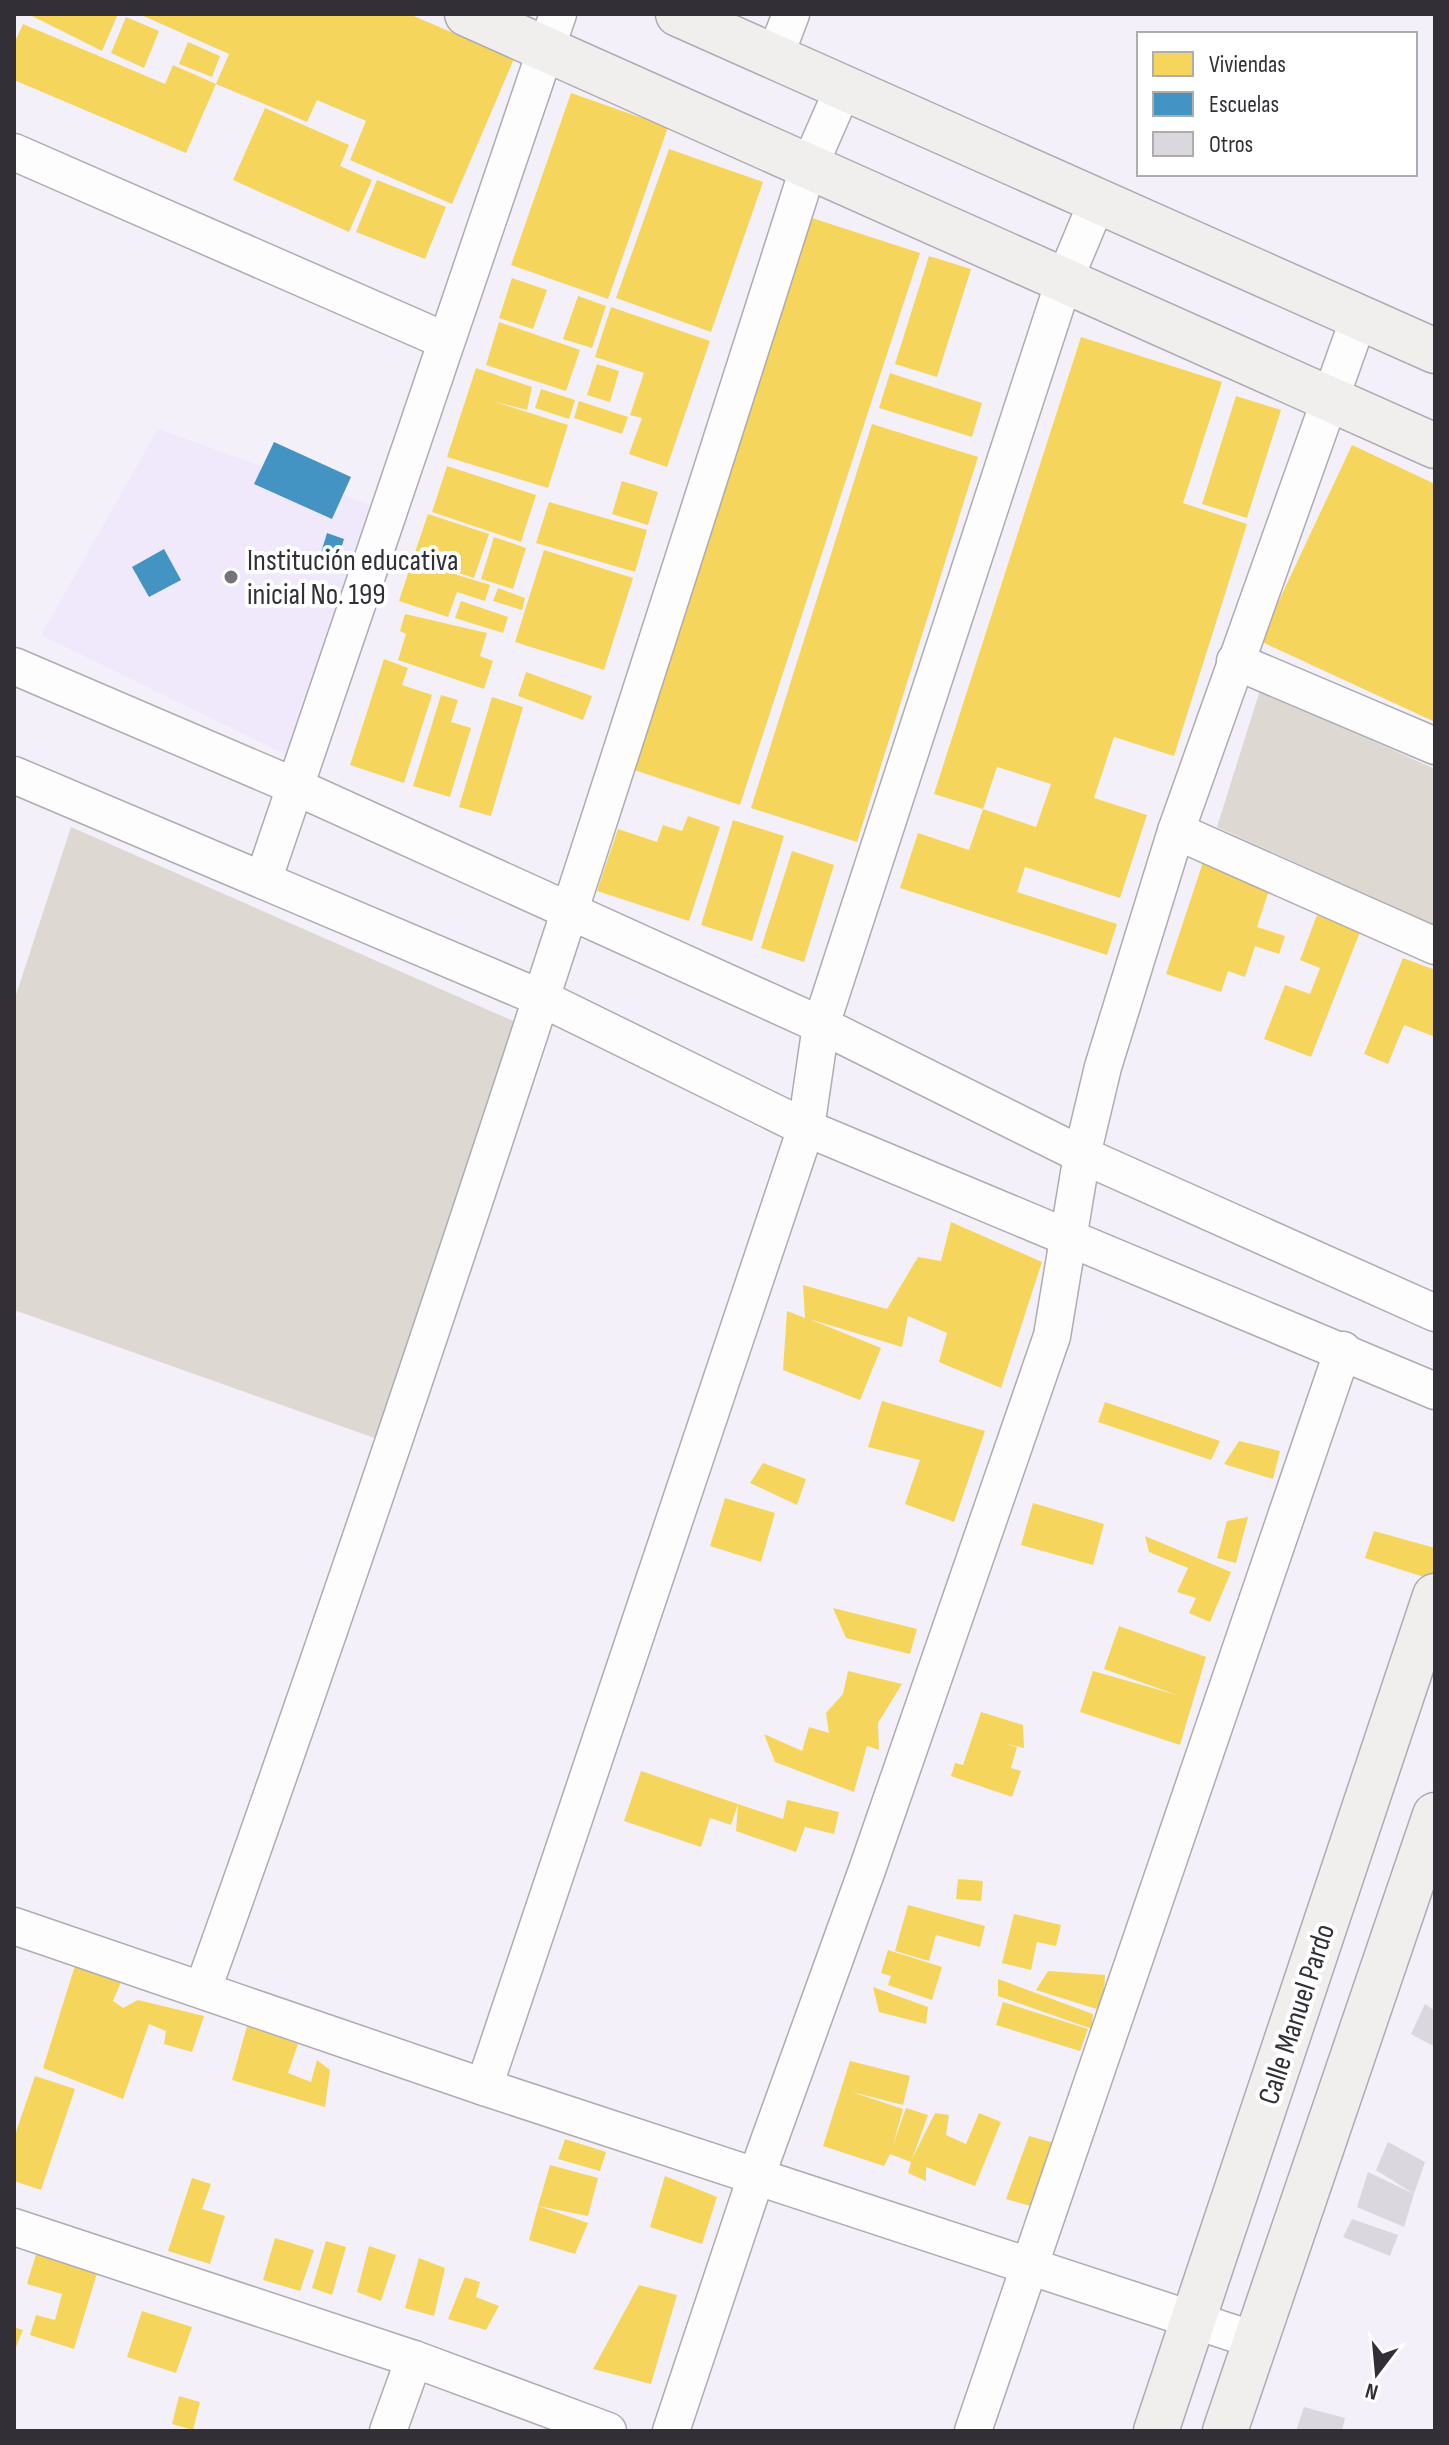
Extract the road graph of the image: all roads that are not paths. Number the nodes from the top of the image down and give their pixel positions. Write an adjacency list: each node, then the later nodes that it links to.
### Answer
1 (467, 14): 4 (street)
2 (678, 14): 5 (street)
3 (791, 14): 5 (street)
4 (552, 32): 8 (street); 12 (street)
5 (775, 56): 6 (street)
6 (843, 89): 8 (street); 9 (street)
7 (14, 152): 12 (street)
8 (808, 169): 10 (street); 23 (street)
9 (1097, 202): 10 (street); 11 (street)
10 (1064, 281): 14 (street); 26 (street)
11 (1359, 318): 13 (street); 14 (street)
12 (446, 341): 20 (street)
13 (1435, 351)
14 (1328, 399): 15 (street); 16 (street)
15 (1435, 446)
16 (1235, 661): 18 (street); 21 (street)
17 (14, 666): 20 (street)
18 (1435, 746)
19 (14, 775): 22 (street)
20 (294, 786): 22 (street); 23 (street)
21 (1176, 831): 24 (street); 28 (street)
22 (264, 878): 25 (street)
23 (572, 913): 25 (street); 26 (street)
24 (1435, 946)
25 (543, 999): 27 (street); 36 (street)
26 (821, 1025): 27 (street); 28 (street)
27 (806, 1128): 29 (street); 37 (street)
28 (1082, 1155): 29 (street); 30 (street)
29 (1067, 1235): 31 (street); 38 (street)
30 (1435, 1313)
31 (1343, 1350): 32 (street); 40 (street)
32 (1435, 1391)
33 (1435, 1596): 41 (street, Calle Manuel Pardo)
34 (1435, 1815): 42 (street)
35 (14, 1926): 36 (street)
36 (203, 1989): 37 (street)
37 (484, 2087): 38 (street)
38 (756, 2177): 40 (street); 46 (street)
39 (14, 2227): 43 (street)
40 (1027, 2268): 41 (street); 47 (street)
41 (1195, 2318): 42 (street); 48 (street, Calle Manuel Pardo)
42 (1254, 2340): 49 (street)
43 (414, 2359): 44 (street); 45 (street)
44 (388, 2431)
45 (608, 2431)
46 (671, 2431)
47 (973, 2431)
48 (1156, 2431)
49 (1225, 2431)

